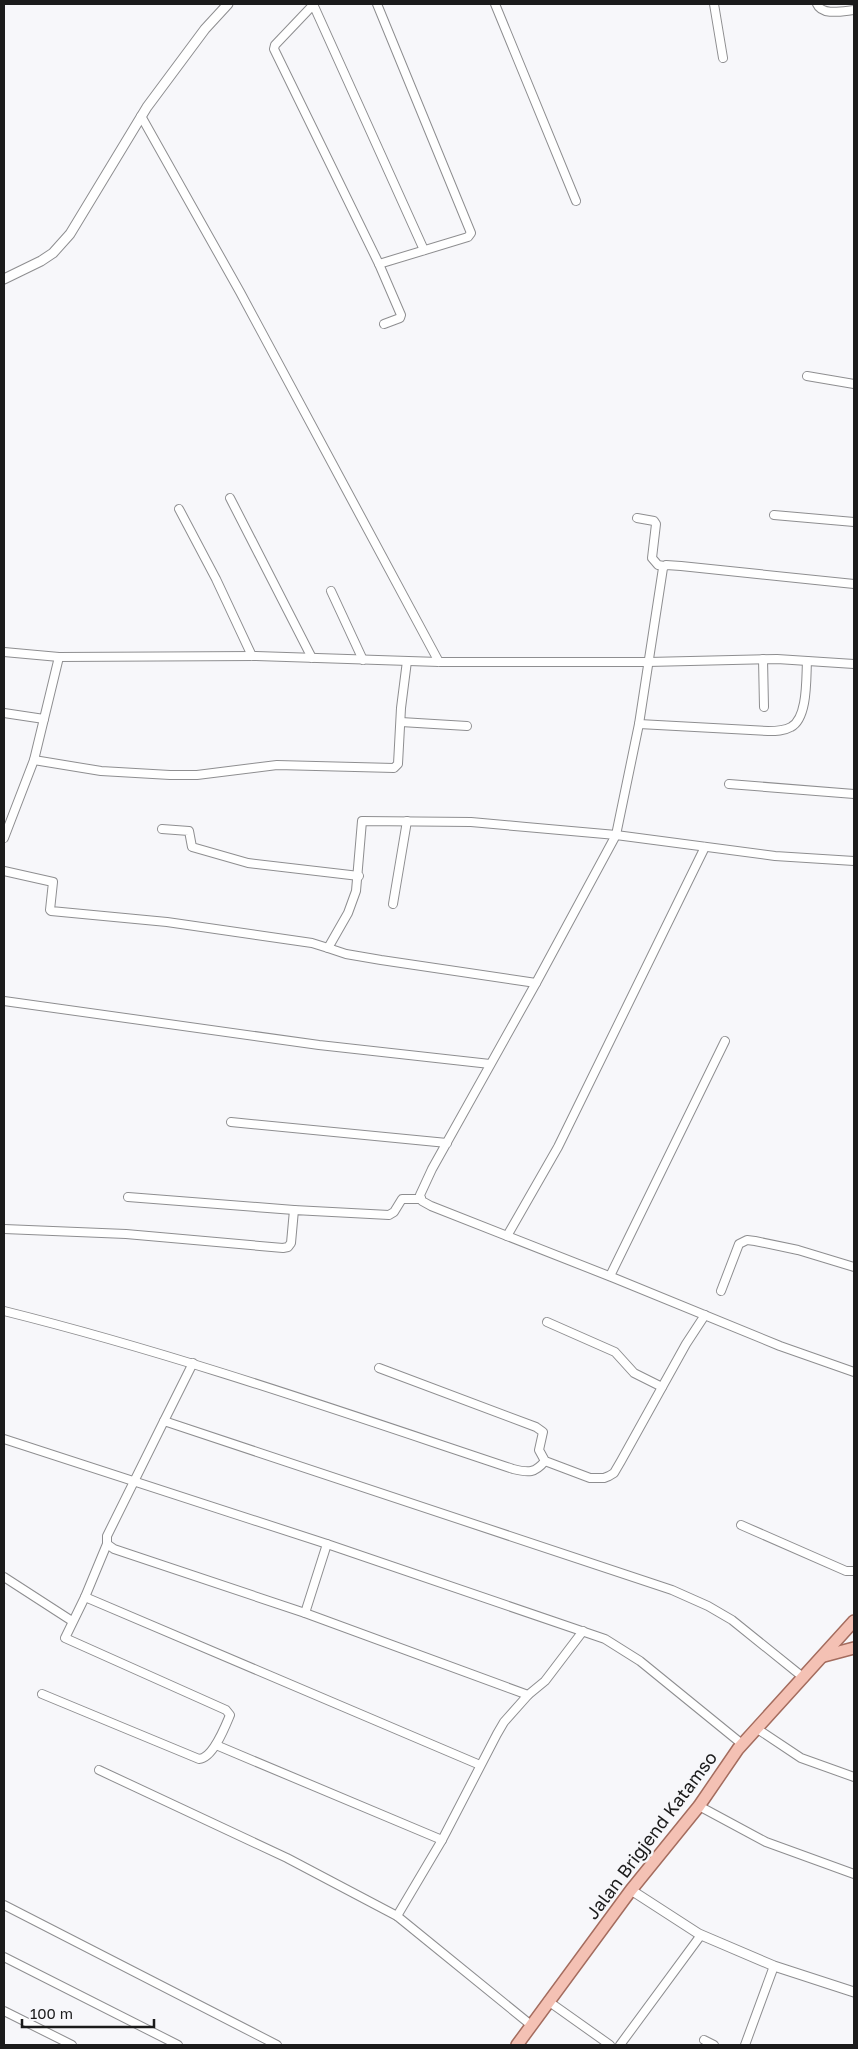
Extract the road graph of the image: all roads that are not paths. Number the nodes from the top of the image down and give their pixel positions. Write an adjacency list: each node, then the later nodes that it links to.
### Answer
1 (228, 4): 9 (street)
2 (314, 4): 11 (street); 12 (street)
3 (377, 4): 11 (street)
4 (495, 4): 10 (street)
5 (714, 4): 8 (street)
6 (817, 4): 7 (street)
7 (854, 10)
8 (723, 58)
9 (141, 116): 13 (street); 33 (street)
10 (576, 201)
11 (424, 250): 12 (street)
12 (379, 264): 14 (street)
13 (4, 279)
14 (384, 324)
15 (807, 376): 16 (street)
16 (854, 384)
17 (230, 498): 28 (street)
18 (179, 509): 26 (street)
19 (774, 515): 21 (street)
20 (636, 518): 22 (street)
21 (854, 522)
22 (664, 566): 23 (street); 34 (street)
23 (854, 584)
24 (331, 591): 30 (street)
25 (4, 652): 27 (street)
26 (252, 656): 27 (street); 28 (street)
27 (59, 657): 38 (street)
28 (312, 658): 30 (street)
29 (763, 659): 32 (street); 34 (street); 36 (street)
30 (363, 660): 31 (street)
31 (407, 661): 33 (street); 39 (street)
32 (807, 661): 35 (street); 40 (street)
33 (439, 662): 34 (street)
34 (648, 662): 40 (street)
35 (854, 664)
36 (764, 707)
37 (4, 713): 38 (street)
38 (44, 719): 42 (street)
39 (400, 722): 41 (street); 42 (street)
40 (639, 724): 47 (street)
41 (467, 726)
42 (34, 760): 48 (street)
43 (729, 784): 44 (street)
44 (854, 794)
45 (407, 821): 47 (street); 52 (street); 53 (street)
46 (162, 829): 52 (street)
47 (616, 834): 49 (street); 55 (street)
48 (4, 835)
49 (706, 847): 50 (street); 65 (street)
50 (854, 861)
51 (4, 871): 54 (street)
52 (359, 876): 54 (street)
53 (393, 904)
54 (328, 948): 55 (street)
55 (536, 983): 58 (street)
56 (4, 1001): 58 (street)
57 (725, 1041): 67 (street)
58 (490, 1064): 60 (street)
59 (231, 1122): 60 (street)
60 (447, 1142): 62 (street)
61 (128, 1197): 63 (street)
62 (420, 1199): 63 (street); 65 (street)
63 (294, 1210): 64 (street)
64 (4, 1229)
65 (507, 1236): 67 (street)
66 (854, 1267): 68 (street)
67 (610, 1276): 70 (street)
68 (722, 1291)
69 (4, 1311): 72 (street)
70 (705, 1315): 74 (street); 75 (street)
71 (547, 1322): 75 (street)
72 (193, 1363): 76 (street); 78 (street)
73 (379, 1368): 78 (street)
74 (854, 1372)
75 (662, 1387): 78 (street)
76 (164, 1421): 79 (street); 92 (street)
77 (4, 1439): 79 (street)
78 (545, 1461)
79 (134, 1481): 81 (street); 82 (street)
80 (741, 1525): 83 (street)
81 (107, 1544): 85 (street); 86 (street)
82 (327, 1544): 86 (street); 89 (street)
83 (854, 1572)
84 (4, 1577): 87 (street)
85 (85, 1597): 87 (street); 98 (street)
86 (305, 1613): 94 (street)
87 (72, 1621): 97 (street)
88 (854, 1622): 91 (main road, Jalan Brigjend Katamso)
89 (583, 1632): 94 (street); 96 (street)
90 (854, 1648): 91 (main road)
91 (824, 1656): 92 (main road, Jalan Brigjend Katamso)
92 (804, 1678): 95 (main road, Jalan Brigjend Katamso)
93 (42, 1694): 97 (street)
94 (528, 1695): 98 (street)
95 (756, 1728): 96 (main road, Jalan Brigjend Katamso); 100 (street)
96 (742, 1744): 101 (main road, Jalan Brigjend Katamso)
97 (216, 1745): 102 (street)
98 (480, 1765): 102 (street)
99 (100, 1770): 106 (street)
100 (854, 1777)
101 (699, 1806): 103 (street); 104 (main road, Jalan Brigjend Katamso)
102 (442, 1840): 106 (street)
103 (854, 1874)
104 (632, 1890): 107 (street); 111 (main road, Jalan Brigjend Katamso)
105 (4, 1905): 117 (street)
106 (397, 1916): 113 (street)
107 (701, 1935): 109 (street); 120 (street)
108 (4, 1958): 116 (street)
109 (774, 1966): 110 (street); 122 (street)
110 (854, 1992)
111 (548, 2001): 113 (main road, Jalan Brigjend Katamso); 119 (street)
112 (4, 2011): 115 (street)
113 (531, 2025): 118 (main road, Jalan Brigjend Katamso)
114 (704, 2040): 121 (street)
115 (72, 2045)
116 (178, 2045)
117 (277, 2045)
118 (517, 2045)
119 (610, 2045)
120 (620, 2045)
121 (714, 2045)
122 (745, 2045)

